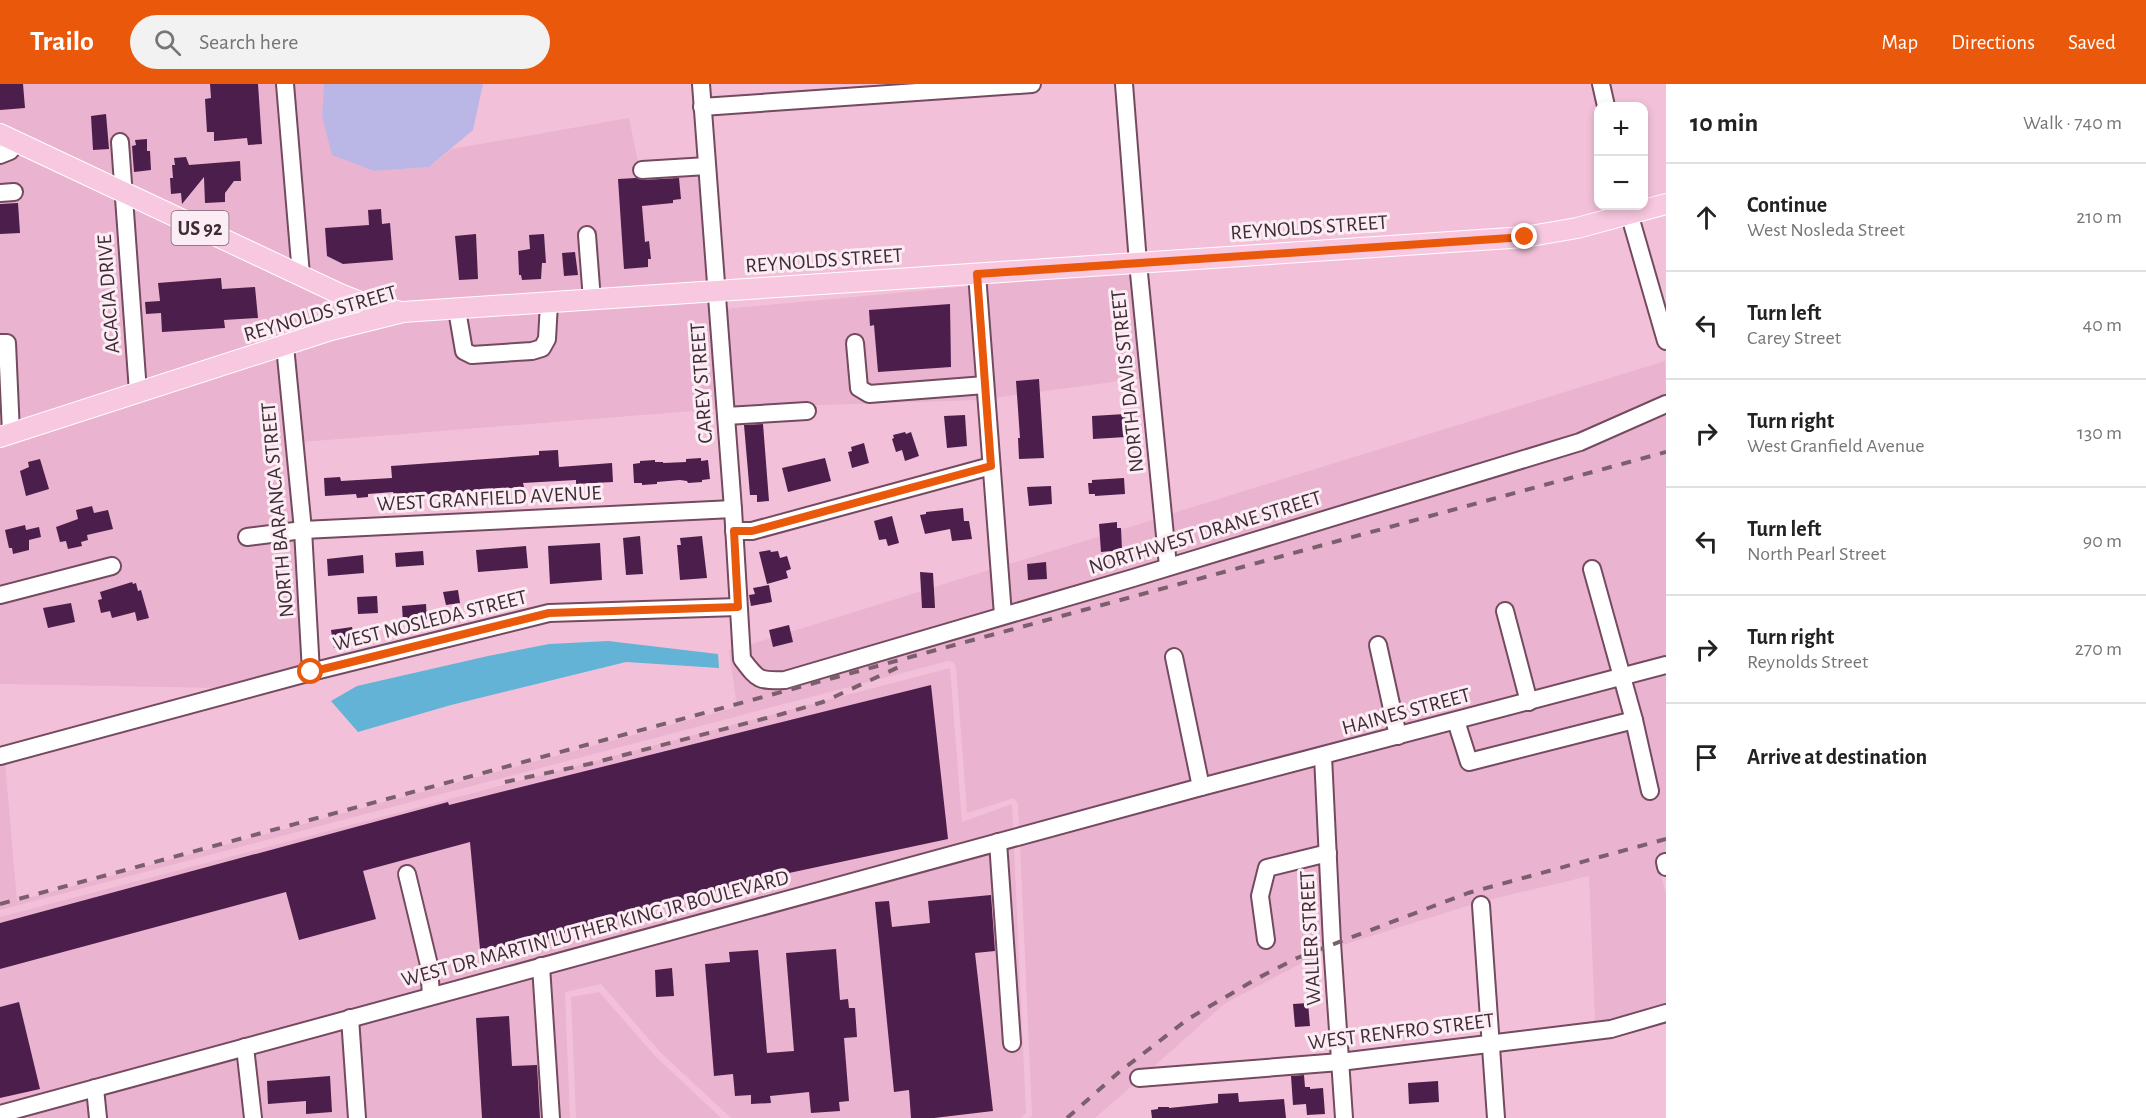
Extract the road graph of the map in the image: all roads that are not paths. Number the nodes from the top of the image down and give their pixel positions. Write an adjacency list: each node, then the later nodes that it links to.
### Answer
1 (285, 84): 21 (street)
2 (701, 84): 8 (street, CAREY STREET)
3 (1032, 84): 6 (street)
4 (1124, 84): 19 (street, NORTH DAVIS STREET)
5 (1601, 84): 7 (street)
6 (852, 90): 8 (street)
7 (1605, 102)
8 (702, 107): 12 (street, CAREY STREET)
9 (8, 138): 11 (street); 14 (main road, US 92)
10 (120, 142): 14 (street, ACACIA DRIVE)
11 (0, 155)
12 (707, 166): 13 (street); 22 (street, CAREY STREET)
13 (642, 170)
14 (123, 192): 21 (main road, US 92); 34 (street, ACACIA DRIVE)
15 (1666, 204): 16 (main road, REYNOLDS STREET / US 92)
16 (1648, 207)
17 (1628, 210): 19 (main road, REYNOLDS STREET / US 92); 29 (street)
18 (587, 235): 24 (street)
19 (1138, 262): 20 (main road, REYNOLDS STREET / US 92); 45 (street, NORTH DAVIS STREET)
20 (977, 274): 22 (main road, REYNOLDS STREET / US 92); 33 (street)
21 (301, 275): 23 (main road, US 92)
22 (716, 291): 24 (main road, REYNOLDS STREET / US 92); 37 (street, CAREY STREET)
23 (340, 294): 27 (main road, US 92); 28 (main road)
24 (592, 300): 25 (main road, REYNOLDS STREET / US 92)
25 (549, 303): 26 (main road, REYNOLDS STREET / US 92); 26 (street)
26 (457, 310): 27 (main road, REYNOLDS STREET / US 92)
27 (403, 312): 28 (main road, REYNOLDS STREET)
28 (331, 330): 32 (main road, REYNOLDS STREET)
29 (1666, 341)
30 (0, 343): 38 (street)
31 (855, 343): 33 (street)
32 (285, 346): 34 (main road, REYNOLDS STREET); 41 (street, NORTH BARANCA STREET)
33 (985, 385): 39 (street)
34 (138, 392): 38 (main road, REYNOLDS STREET)
35 (1666, 404): 45 (street, NORTHWEST DRANE STREET)
36 (807, 411): 37 (street)
37 (726, 416): 40 (street, CAREY STREET)
38 (5, 426)
39 (991, 466): 42 (street); 50 (street)
40 (733, 509): 41 (street, WEST GRANFIELD AVENUE); 42 (street, CAREY STREET)
41 (303, 530): 43 (street, WEST GRANFIELD AVENUE); 54 (street, NORTH BARANCA STREET)
42 (734, 531): 48 (street, CAREY STREET)
43 (247, 537)
44 (112, 566): 47 (street)
45 (1168, 566): 50 (street, NORTHWEST DRANE STREET)
46 (1592, 569): 56 (street)
47 (0, 595)
48 (738, 607): 54 (street, WEST NOSLEDA STREET); 55 (street, CAREY STREET)
49 (1505, 610): 57 (street)
50 (1003, 615): 55 (street, NORTHWEST DRANE STREET)
51 (1378, 645): 60 (street)
52 (1174, 657): 63 (street)
53 (1666, 665): 56 (street)
54 (311, 672): 61 (street, WEST NOSLEDA STREET)
55 (754, 675)
56 (1622, 678): 57 (street, HAINES STREET); 58 (street)
57 (1530, 702): 59 (street, HAINES STREET)
58 (1634, 720): 59 (street); 64 (street)
59 (1456, 722): 60 (street, HAINES STREET)
60 (1398, 736): 62 (street, HAINES STREET)
61 (0, 756)
62 (1323, 756): 63 (street, HAINES STREET); 66 (street, WALLER STREET)
63 (1201, 787): 65 (street, WEST DR MARTIN LUTHER KING JR BOULEVARD)
64 (1650, 791)
65 (998, 842): 70 (street, WEST DR MARTIN LUTHER KING JR BOULEVARD); 74 (street)
66 (1328, 853): 69 (street); 77 (street, WALLER STREET)
67 (408, 874): 71 (street)
68 (1481, 906): 75 (street)
69 (1266, 940)
70 (541, 966): 71 (street, WEST DR MARTIN LUTHER KING JR BOULEVARD); 85 (street)
71 (431, 996): 73 (street, WEST DR MARTIN LUTHER KING JR BOULEVARD)
72 (1666, 1013): 75 (street, WEST RENFRO STREET)
73 (350, 1018): 76 (street, WEST DR MARTIN LUTHER KING JR BOULEVARD); 84 (street)
74 (1012, 1043)
75 (1490, 1043): 77 (street, WEST RENFRO STREET); 87 (street)
76 (245, 1047): 79 (street, WEST DR MARTIN LUTHER KING JR BOULEVARD); 83 (street)
77 (1340, 1062): 78 (street, WEST RENFRO STREET); 86 (street, WALLER STREET)
78 (1139, 1078)
79 (95, 1088): 80 (street, WEST DR MARTIN LUTHER KING JR BOULEVARD); 82 (street)
80 (35, 1111): 81 (street, WEST DR MARTIN LUTHER KING JR BOULEVARD)
81 (0, 1114)
82 (98, 1118)
83 (253, 1118)
84 (357, 1118)
85 (551, 1118)
86 (1344, 1118)
87 (1496, 1118)

